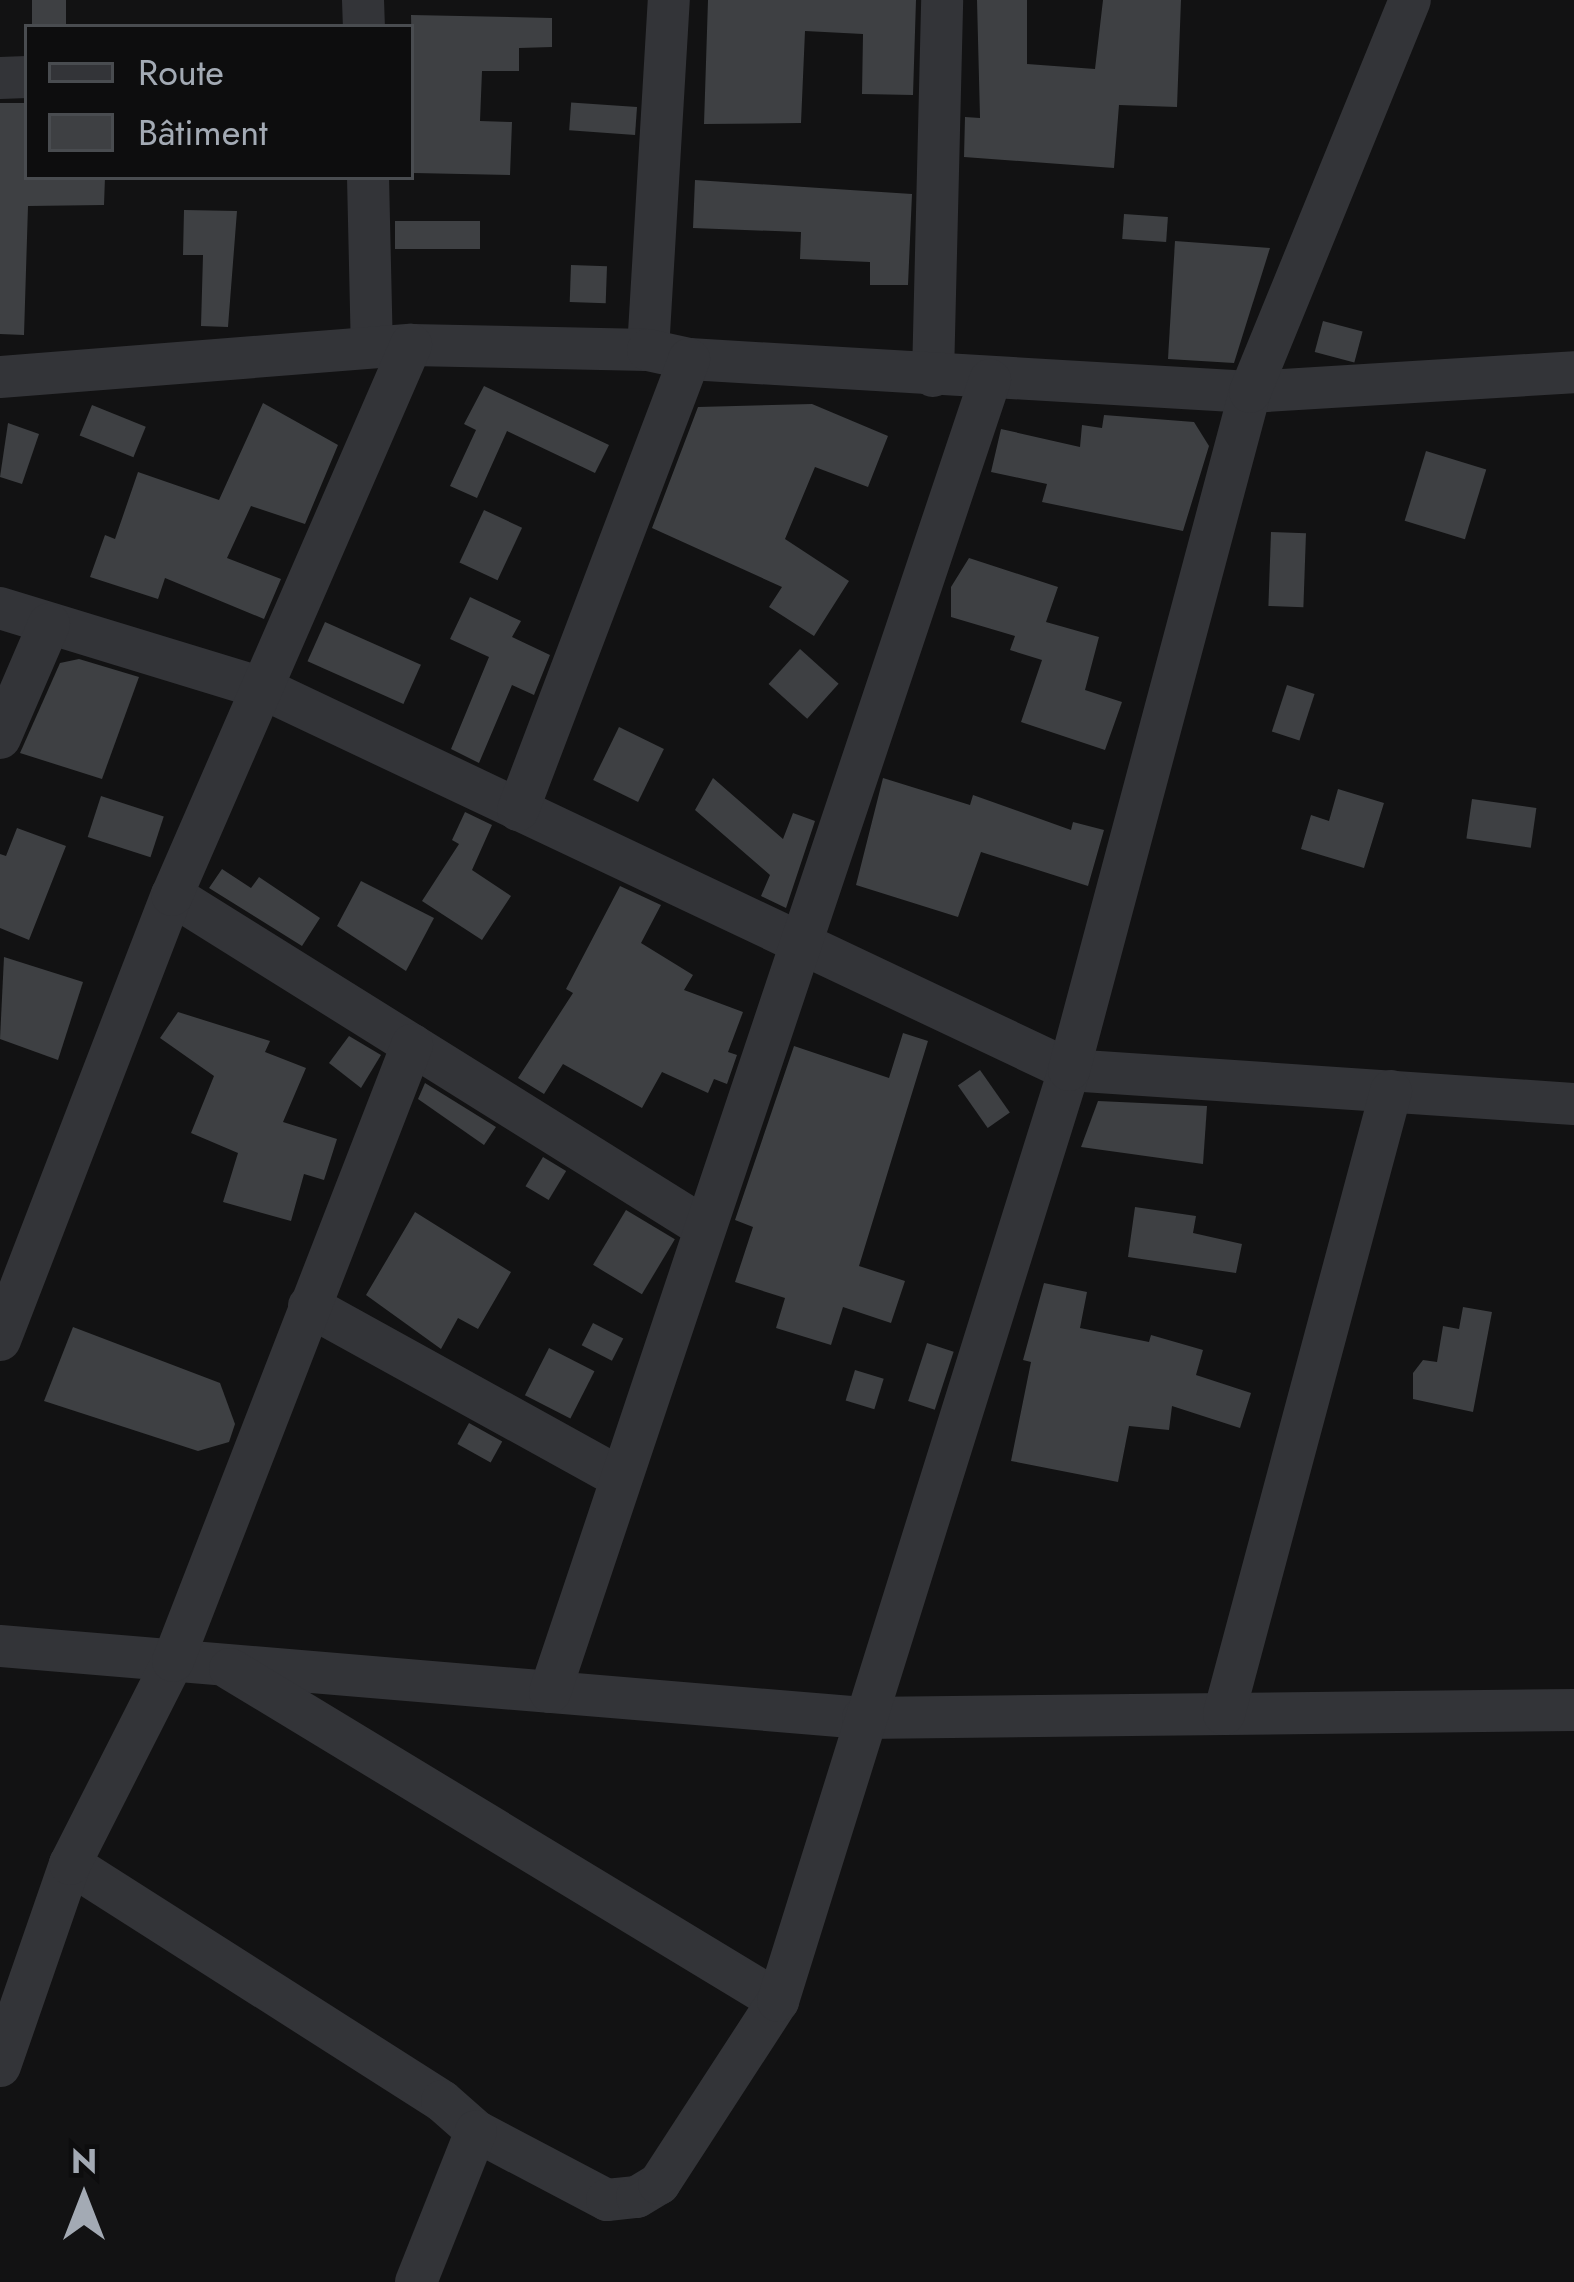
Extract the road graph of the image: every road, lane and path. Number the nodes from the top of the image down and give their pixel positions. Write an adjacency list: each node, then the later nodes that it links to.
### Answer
1 (669, 0): 6 (street)
2 (942, 0): 9 (street)
3 (1409, 0): 11 (street)
4 (368, 180): 5 (street)
5 (391, 346): 6 (street); 8 (street); 14 (street)
6 (668, 355): 9 (street); 16 (street)
7 (1574, 373): 11 (street)
8 (0, 376)
9 (933, 376): 10 (street)
10 (990, 380): 11 (street); 18 (street)
11 (1250, 392): 20 (street)
12 (0, 608): 13 (street)
13 (49, 624): 14 (street); 15 (street)
14 (262, 688): 16 (street); 17 (street)
15 (0, 738)
16 (518, 810): 18 (street)
17 (172, 895): 19 (street); 25 (street)
18 (799, 943): 20 (street); 23 (street)
19 (412, 1045): 23 (street); 24 (street)
20 (1069, 1070): 21 (street); 33 (street)
21 (1391, 1091): 22 (street); 32 (street)
22 (1574, 1104)
23 (702, 1226): 26 (street)
24 (309, 1306): 26 (street); 28 (street)
25 (0, 1340)
26 (622, 1478): 30 (street)
27 (0, 1646): 28 (street)
28 (173, 1660): 29 (street); 34 (street)
29 (224, 1665): 30 (street); 35 (street)
30 (550, 1692): 33 (street)
31 (1574, 1710): 32 (street)
32 (1224, 1714): 33 (street)
33 (862, 1718): 35 (street)
34 (70, 1864): 36 (street); 37 (street)
35 (778, 2001): 37 (street)
36 (0, 2066)
37 (476, 2132): 38 (street)
38 (416, 2282)

